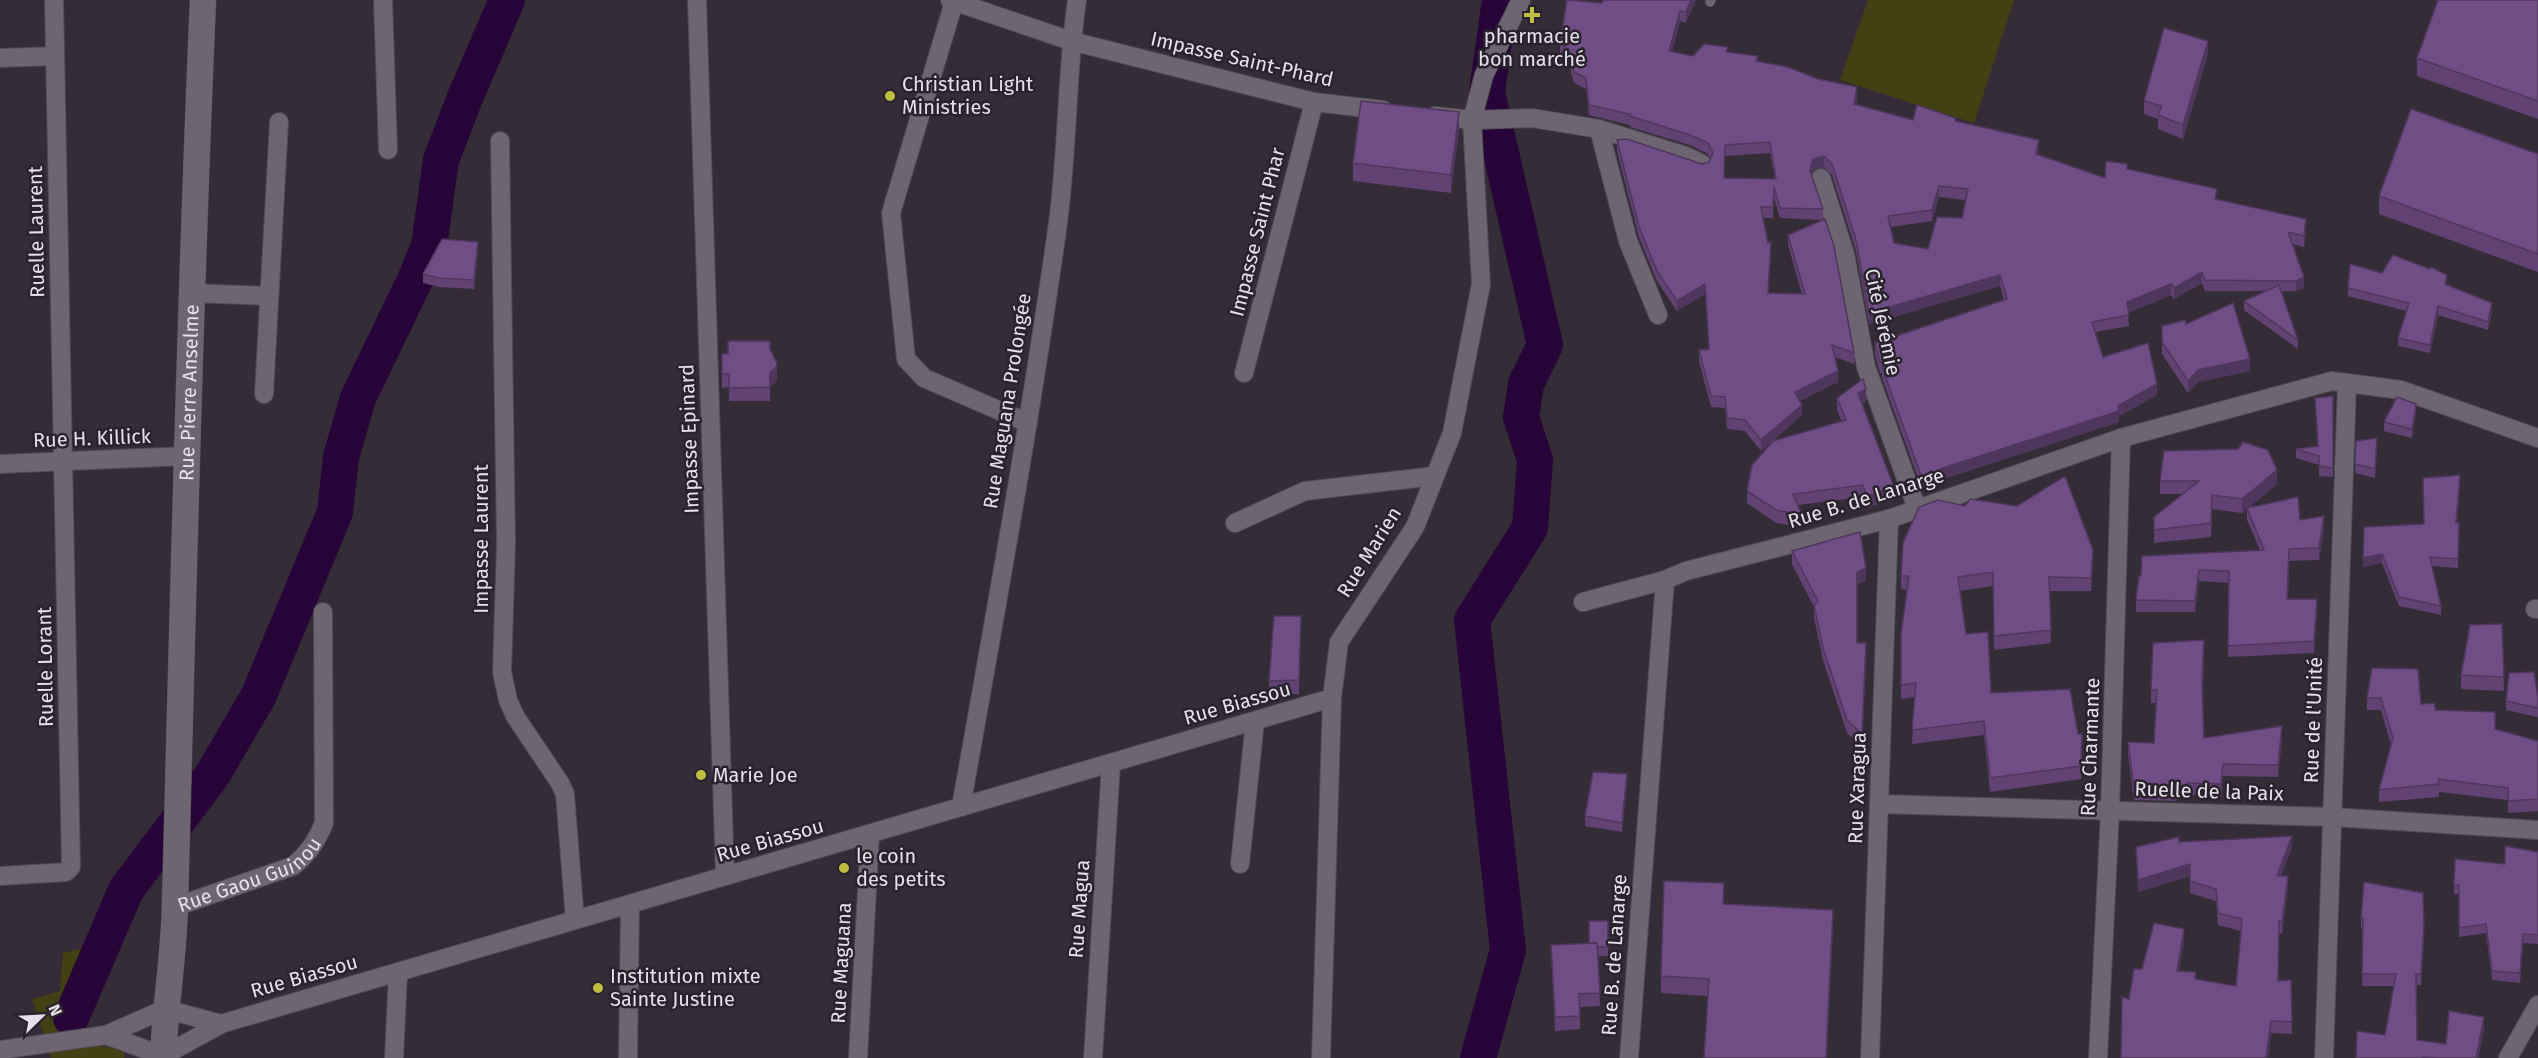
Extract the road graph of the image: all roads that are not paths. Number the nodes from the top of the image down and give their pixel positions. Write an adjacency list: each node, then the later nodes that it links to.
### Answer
1 (54, 0): 9 (street, Ruelle Laurent)
2 (202, 0): 19 (street, Rue Pierre Anselme)
3 (383, 0): 16 (street)
4 (697, 0): 49 (street, Impasse Epinard)
5 (1077, 0): 8 (street, Rue Maguana Prolongée)
6 (1521, 0): 12 (street, Rue Marien)
7 (952, 1): 8 (street, Impasse Saint-Phard); 25 (street)
8 (1071, 41): 11 (street, Impasse Saint-Phard); 25 (street, Rue Maguana Prolongée)
9 (55, 56): 10 (street); 29 (street, Ruelle Laurent)
10 (0, 58)
11 (1314, 102): 12 (street, Impasse Saint-Phard); 22 (street, Impasse Saint Phar)
12 (1472, 120): 14 (street, Impasse Saint-Phard); 31 (street, Rue Marien)
13 (279, 122): 20 (street)
14 (1599, 129): 17 (street, Impasse Saint-Phard); 21 (street)
15 (500, 141): 52 (street, Impasse Laurent)
16 (388, 150)
17 (1702, 164)
18 (1821, 178): 32 (street, Cité Jérémie)
19 (191, 293): 20 (street); 28 (street, Rue Pierre Anselme)
20 (269, 296): 24 (street)
21 (1658, 315)
22 (1244, 374)
23 (2347, 383): 26 (street, Rue B. de Lanarge); 27 (street, Rue B. de Lanarge); 44 (street, Rue de l'Unité)
24 (264, 394)
25 (1028, 423): 42 (street, Rue Maguana Prolongée)
26 (2121, 438): 32 (street, Rue B. de Lanarge); 43 (street, Rue Charmante)
27 (2538, 438)
28 (186, 456): 29 (street, Rue H. Killick); 51 (street, Rue Pierre Anselme)
29 (63, 463): 30 (street, Rue H. Killick); 48 (street, Ruelle Lorant)
30 (0, 464)
31 (1436, 476): 34 (street); 38 (street, Rue Marien)
32 (1917, 509): 33 (street, Rue B. de Lanarge)
33 (1889, 519): 35 (street, Rue B. de Lanarge); 41 (street, Rue Xaragua)
34 (1235, 523)
35 (1665, 580): 36 (street); 65 (street, Rue B. de Lanarge)
36 (1583, 602)
37 (323, 612): 51 (street, Rue Gaou Guinou)
38 (1332, 698): 39 (street, Rue Biassou); 64 (street, Rue Marien)
39 (1255, 721): 40 (street, Rue Biassou); 47 (street)
40 (1111, 763): 42 (street, Rue Biassou); 63 (street, Rue Magua)
41 (1879, 804): 43 (street, Ruelle de la Paix); 66 (street, Rue Xaragua)
42 (961, 807): 46 (street, Rue Biassou)
43 (2110, 811): 44 (street, Ruelle de la Paix); 67 (street, Rue Charmante)
44 (2332, 817): 45 (street, Ruelle de la Paix); 68 (street, Rue de l'Unité)
45 (2538, 830)
46 (870, 834): 49 (street, Rue Biassou); 62 (street, Rue Maguana)
47 (1240, 864)
48 (0, 876)
49 (725, 876): 50 (street, Rue Biassou)
50 (630, 904): 52 (street, Rue Biassou); 61 (street)
51 (176, 907): 55 (street, Rue Gaou Guinou)
52 (575, 920): 53 (street, Rue Biassou)
53 (398, 972): 56 (street, Rue Biassou); 60 (street)
54 (2538, 1005): 69 (street)
55 (165, 1009): 56 (street); 57 (street); 59 (street, Rue Gaou Guinou)
56 (221, 1024): 59 (street, Rue Biassou)
57 (106, 1035): 58 (street); 59 (street)
58 (0, 1050)
59 (163, 1057)
60 (394, 1058)
61 (628, 1058)
62 (858, 1058)
63 (1093, 1058)
64 (1321, 1058)
65 (1629, 1058)
66 (1870, 1058)
67 (2098, 1058)
68 (2324, 1058)
69 (2508, 1058)

